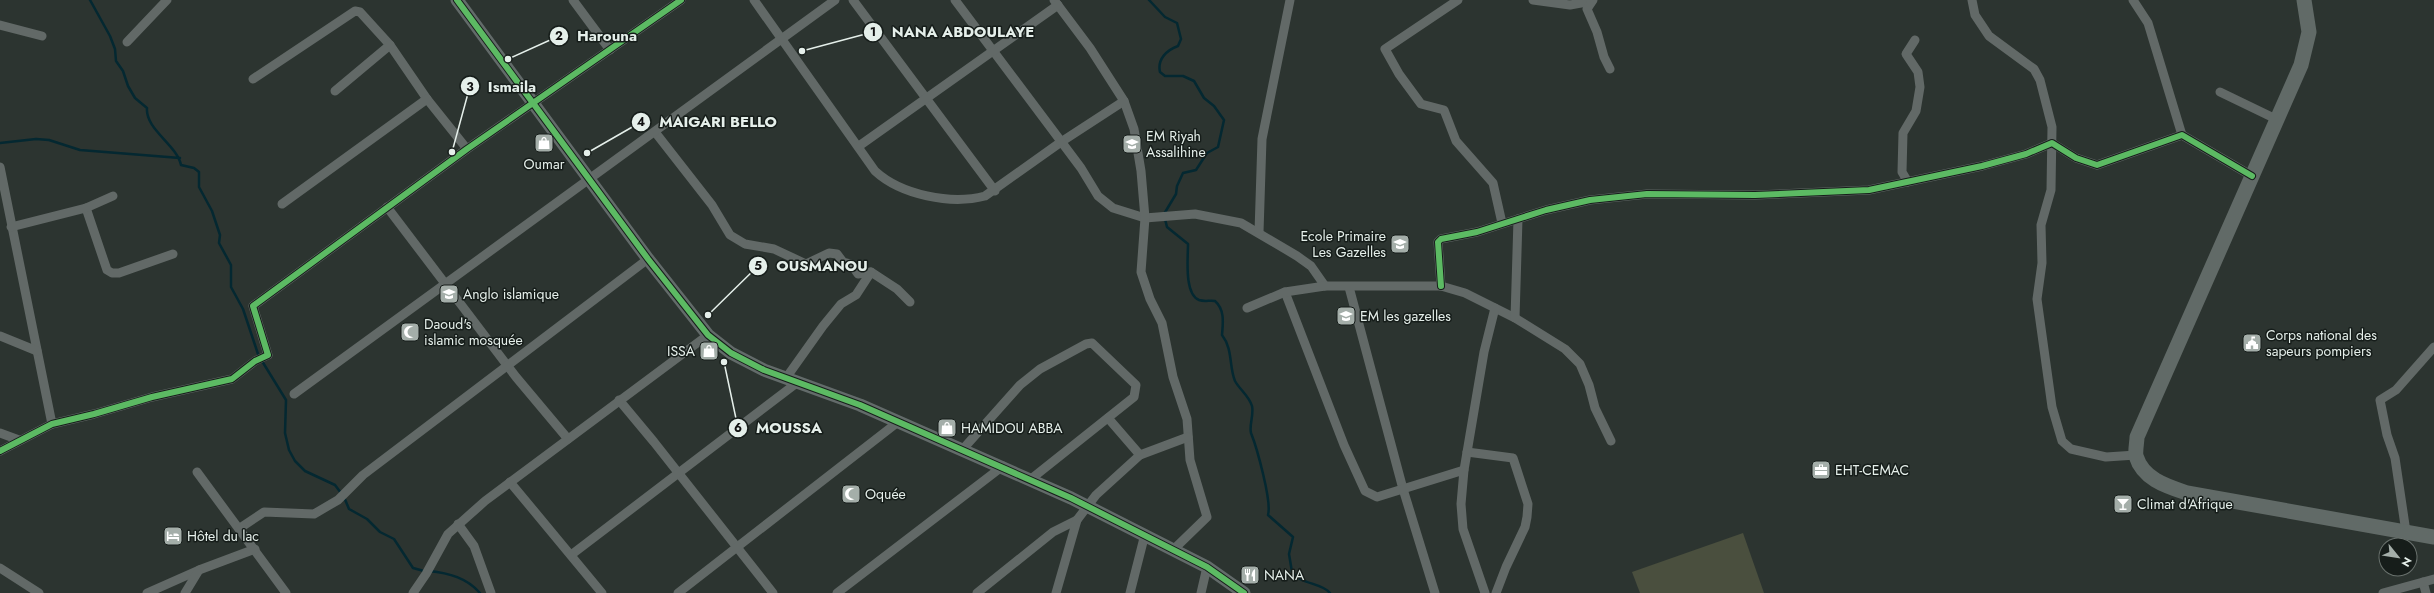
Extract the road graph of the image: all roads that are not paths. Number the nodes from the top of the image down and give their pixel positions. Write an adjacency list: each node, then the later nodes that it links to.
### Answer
1 (167, 0): 21 (street)
2 (457, 0): 32 (street)
3 (573, 0): 23 (street)
4 (681, 0): 23 (street)
5 (754, 0): 19 (street)
6 (835, 0): 19 (street)
7 (853, 0): 29 (street)
8 (955, 0): 24 (street)
9 (1290, 0): 53 (street)
10 (1458, 0): 51 (street)
11 (1533, 0): 12 (street)
12 (1592, 0): 25 (street)
13 (1972, 0): 37 (street)
14 (2132, 0): 35 (street)
15 (2304, 0): 33 (main road)
16 (1056, 3): 24 (street); 31 (street)
17 (0, 25): 18 (street)
18 (42, 36)
19 (782, 38): 34 (street); 38 (street)
20 (1915, 40): 43 (street)
21 (127, 42)
22 (390, 45): 26 (street); 27 (street); 30 (street)
23 (610, 50): 32 (street)
24 (992, 52): 29 (street); 36 (street)
25 (1610, 69)
26 (253, 79)
27 (335, 91)
28 (2220, 92): 33 (street)
29 (926, 98): 38 (street); 44 (street)
30 (427, 99): 39 (street); 46 (street)
31 (1124, 101): 36 (street); 49 (street)
32 (534, 104): 39 (street); 42 (street)
33 (2278, 120): 41 (main road)
34 (655, 132): 42 (street); 56 (street)
35 (2182, 135): 37 (street); 41 (street)
36 (1061, 142): 44 (street); 49 (street)
37 (2052, 143): 43 (street); 86 (street)
38 (859, 146): 44 (street)
39 (467, 149): 47 (street)
40 (0, 168): 52 (street)
41 (2252, 176): 86 (main road)
42 (589, 179): 55 (street); 57 (street)
43 (1908, 182): 50 (street)
44 (995, 191)
45 (113, 196): 48 (street)
46 (282, 204)
47 (387, 207): 57 (street); 76 (street)
48 (86, 208): 52 (street); 54 (street)
49 (1145, 218): 53 (street); 78 (street)
50 (1518, 218): 51 (street); 65 (street)
51 (1502, 223): 59 (street)
52 (11, 226): 69 (street)
53 (1259, 232): 58 (street)
54 (172, 254)
55 (648, 259): 66 (street); 70 (street)
56 (871, 272): 62 (street); 71 (street)
57 (447, 283): 70 (street); 72 (street)
58 (1325, 286): 60 (street); 61 (street)
59 (1441, 286): 60 (street); 64 (street)
60 (1349, 287): 93 (street)
61 (1285, 292): 63 (street); 93 (street)
62 (910, 302)
63 (1247, 308)
64 (1495, 308): 65 (street); 84 (street)
65 (1515, 318): 81 (street)
66 (708, 335): 71 (street); 73 (street)
67 (0, 336): 69 (street)
68 (2434, 347): 98 (street)
69 (37, 351): 76 (street)
70 (507, 365): 79 (street); 97 (street)
71 (792, 380): 75 (street); 90 (street)
72 (294, 394)
73 (619, 400): 79 (street); 90 (street)
74 (1108, 418): 82 (street); 85 (street); 91 (street)
75 (898, 422): 82 (street); 101 (street)
76 (52, 424): 80 (street)
77 (0, 433): 80 (street)
78 (1188, 437): 85 (street); 103 (street)
79 (568, 439): 92 (street)
80 (19, 440): 83 (street)
81 (1611, 441)
82 (963, 449): 87 (street)
83 (0, 450)
84 (1467, 452): 88 (street); 127 (street)
85 (1140, 455): 94 (street)
86 (2136, 455): 98 (main road)
87 (1003, 466): 91 (street); 119 (street)
88 (1464, 470): 93 (street); 126 (street)
89 (198, 472): 97 (street)
90 (678, 472): 101 (street); 104 (street)
91 (1031, 479): 94 (street)
92 (510, 482): 96 (street); 104 (street)
93 (1403, 489): 125 (street)
94 (1088, 506): 95 (street); 99 (street)
95 (1077, 520): 120 (street); 121 (street)
96 (458, 524): 114 (street); 115 (street)
97 (240, 528): 102 (street)
98 (2406, 532): 100 (main road)
99 (1145, 534): 103 (street); 122 (street)
100 (2434, 536)
101 (738, 548): 117 (street); 118 (street)
102 (254, 549): 107 (street); 113 (street)
103 (1174, 549): 105 (street)
104 (571, 555): 116 (street)
105 (1208, 567): 123 (street); 124 (street)
106 (0, 568): 110 (street)
107 (199, 570): 111 (street); 112 (street)
108 (2434, 579): 109 (street)
109 (2423, 582): 128 (street); 129 (street)
110 (39, 593)
111 (147, 593)
112 (185, 593)
113 (286, 593)
114 (413, 593)
115 (491, 593)
116 (602, 593)
117 (678, 593)
118 (773, 593)
119 (837, 593)
120 (977, 593)
121 (1056, 593)
122 (1130, 593)
123 (1201, 593)
124 (1244, 593)
125 (1435, 593)
126 (1486, 593)
127 (1496, 593)
128 (2383, 593)
129 (2426, 593)

